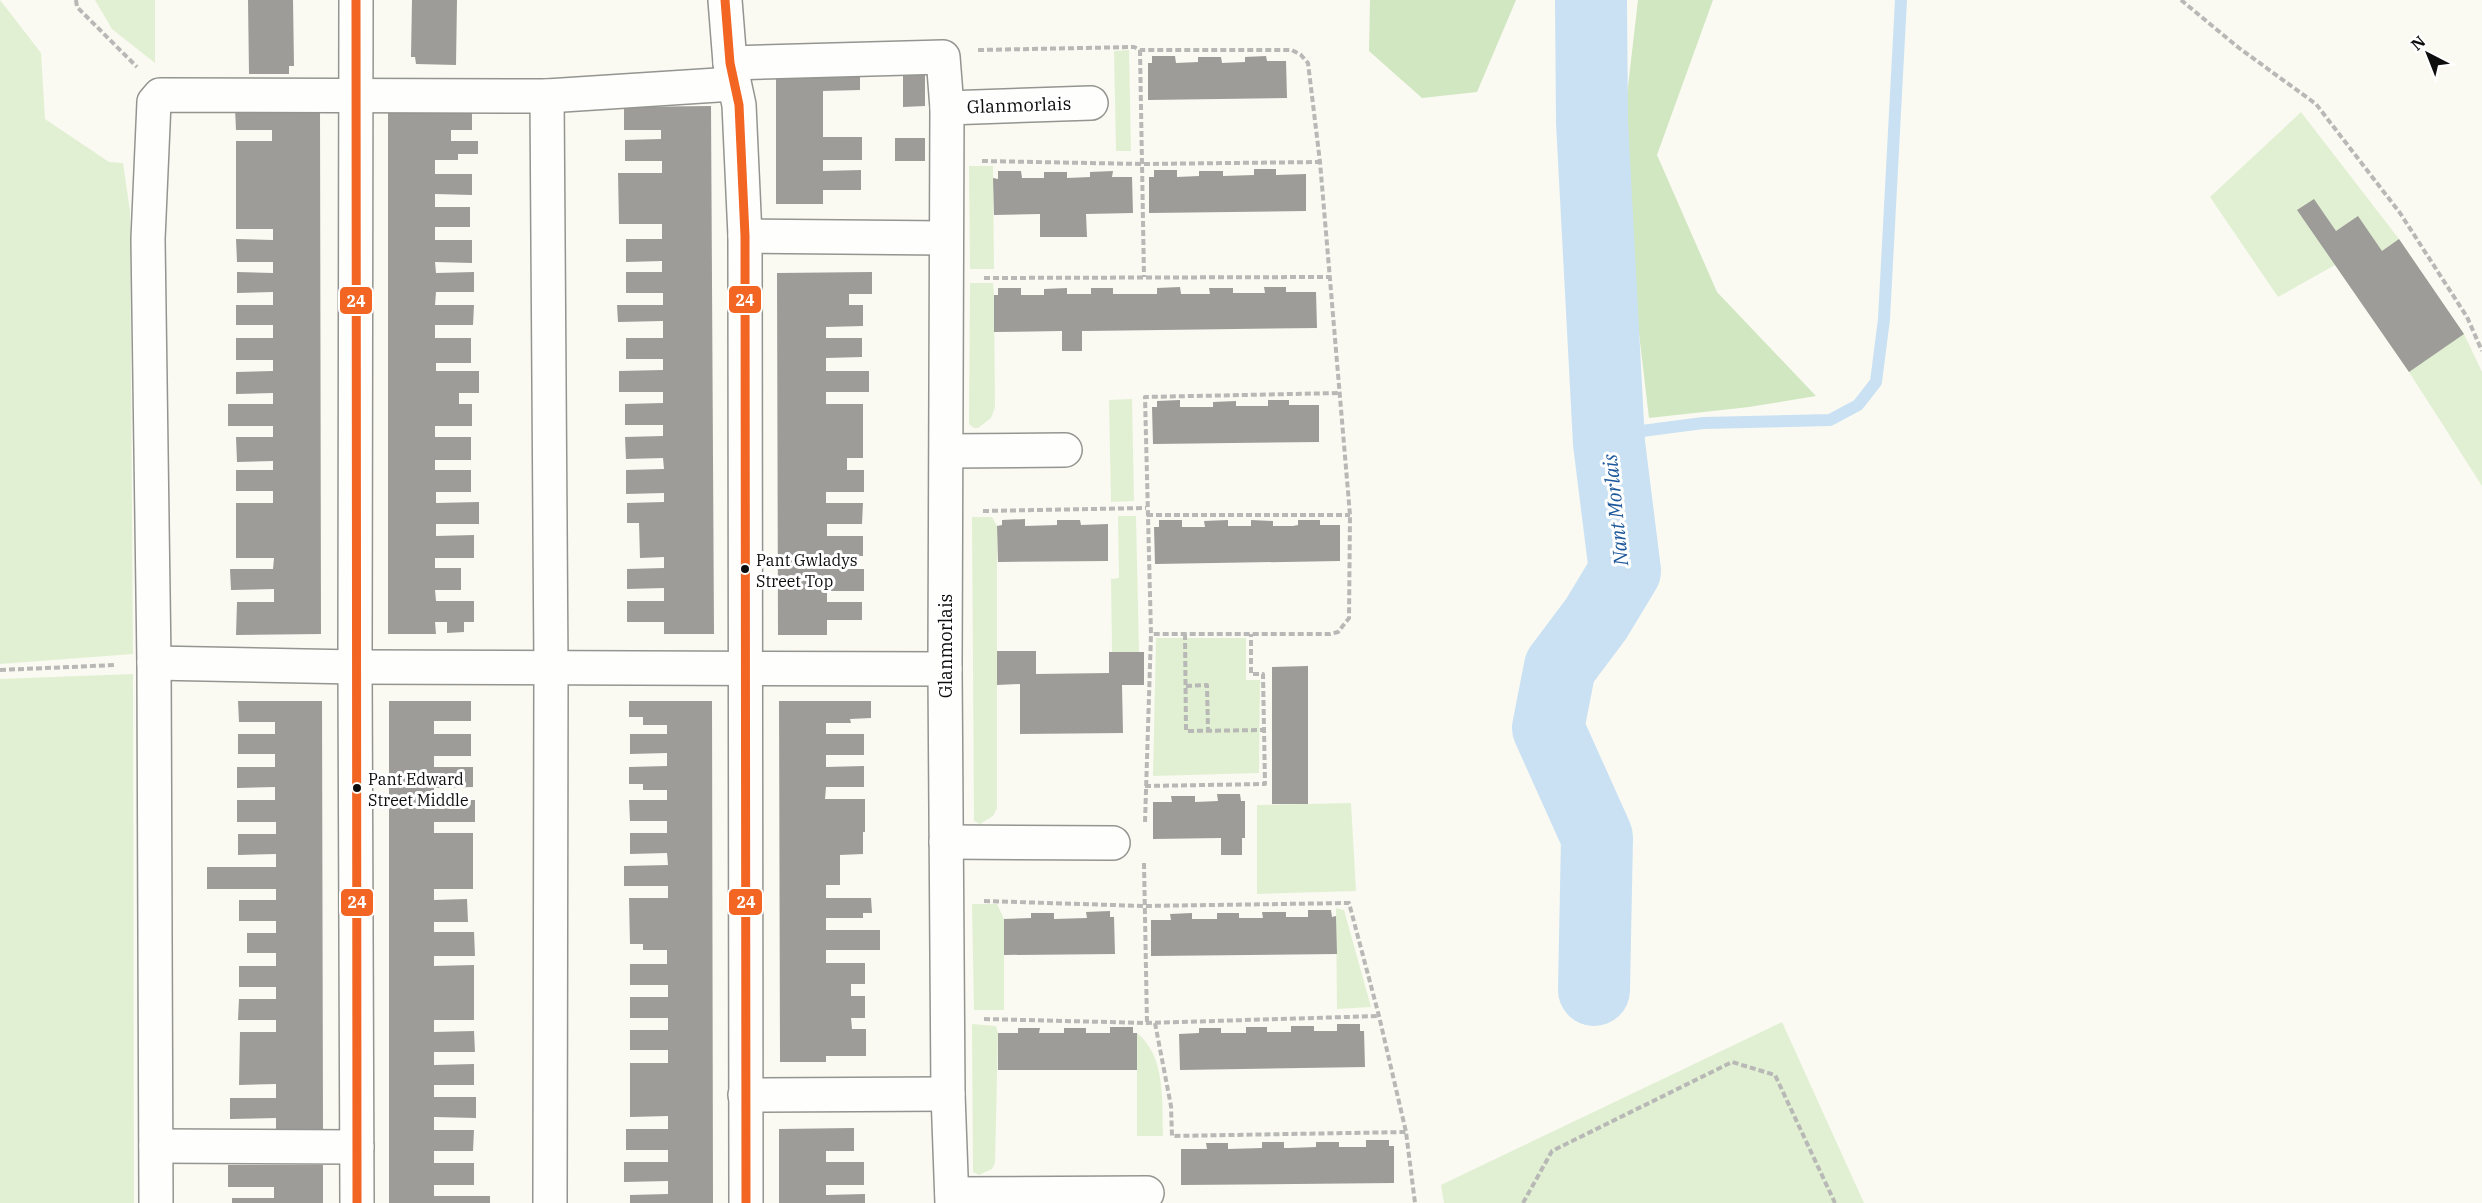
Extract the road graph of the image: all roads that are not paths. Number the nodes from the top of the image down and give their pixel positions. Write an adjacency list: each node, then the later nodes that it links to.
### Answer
1 (356, 0): 4 (street)
2 (725, 0): 3 (street)
3 (732, 73): 5 (street); 7 (street, Glanmorlais); 8 (street)
4 (355, 95): 5 (street); 12 (street); 13 (street)
5 (547, 96): 15 (street)
6 (1091, 103): 7 (street, Glanmorlais)
7 (947, 108): 9 (street, Glanmorlais)
8 (745, 236): 9 (street); 14 (street)
9 (945, 238): 11 (street, Glanmorlais)
10 (1065, 450): 11 (street)
11 (946, 451): 16 (street, Glanmorlais)
12 (154, 663): 13 (street); 21 (street)
13 (355, 668): 15 (street); 22 (street)
14 (745, 668): 15 (street); 16 (street); 20 (street)
15 (551, 669): 27 (street)
16 (945, 669): 17 (street, Glanmorlais)
17 (946, 842): 18 (street); 19 (street, Glanmorlais)
18 (1113, 843)
19 (948, 1094): 20 (street); 24 (street, Glanmorlais)
20 (745, 1095): 28 (street)
21 (156, 1146): 22 (street); 25 (street)
22 (357, 1147): 26 (street)
23 (1147, 1193): 24 (street, Glanmorlais)
24 (952, 1199)
25 (156, 1203)
26 (357, 1203)
27 (550, 1203)
28 (746, 1203)

